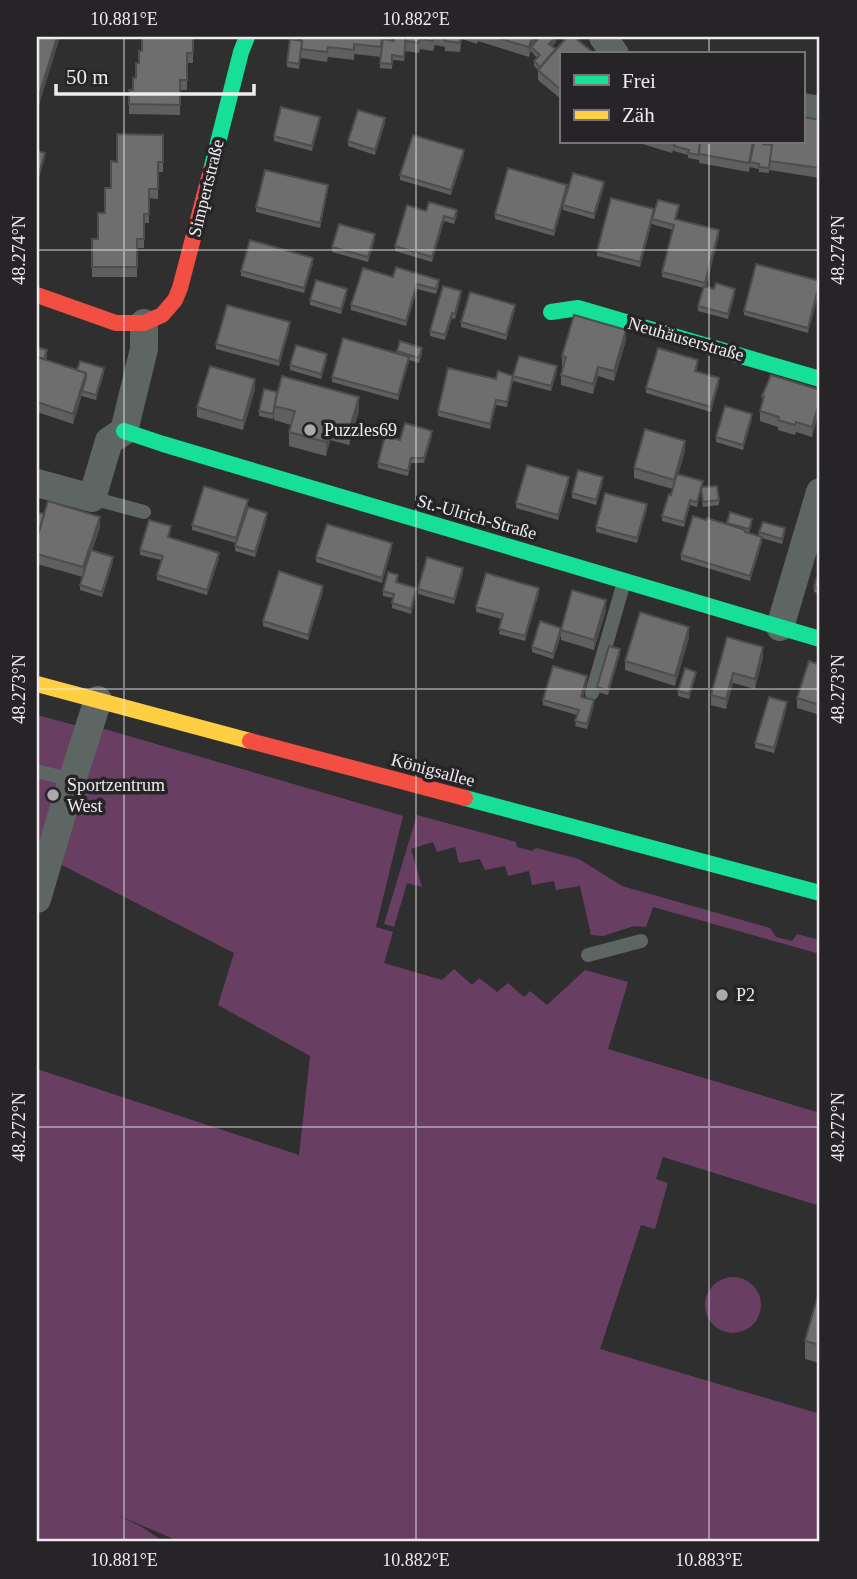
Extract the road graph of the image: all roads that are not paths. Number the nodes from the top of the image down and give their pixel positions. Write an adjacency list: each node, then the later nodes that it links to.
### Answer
1 (247, 37): 6 (street, Simpertstraße)
2 (603, 37): 3 (street)
3 (614, 52)
4 (37, 295): 6 (street)
5 (551, 312): 7 (street, Neuhäuserstraße)
6 (144, 323): 8 (street)
7 (820, 379)
8 (124, 431): 11 (street); 13 (street, St.-Ulrich-Straße)
9 (37, 483): 11 (street)
10 (820, 492): 14 (street)
11 (92, 498): 12 (lane)
12 (144, 512)
13 (624, 580): 14 (street, St.-Ulrich-Straße); 17 (lane)
14 (780, 627): 15 (street, St.-Ulrich-Straße)
15 (820, 639)
16 (37, 684): 18 (street, Königsallee)
17 (592, 693)
18 (99, 700): 20 (street); 21 (street, Königsallee)
19 (40, 772): 20 (lane)
20 (72, 780): 22 (street)
21 (820, 893)
22 (37, 899)
23 (641, 941): 24 (lane)
24 (588, 956)

